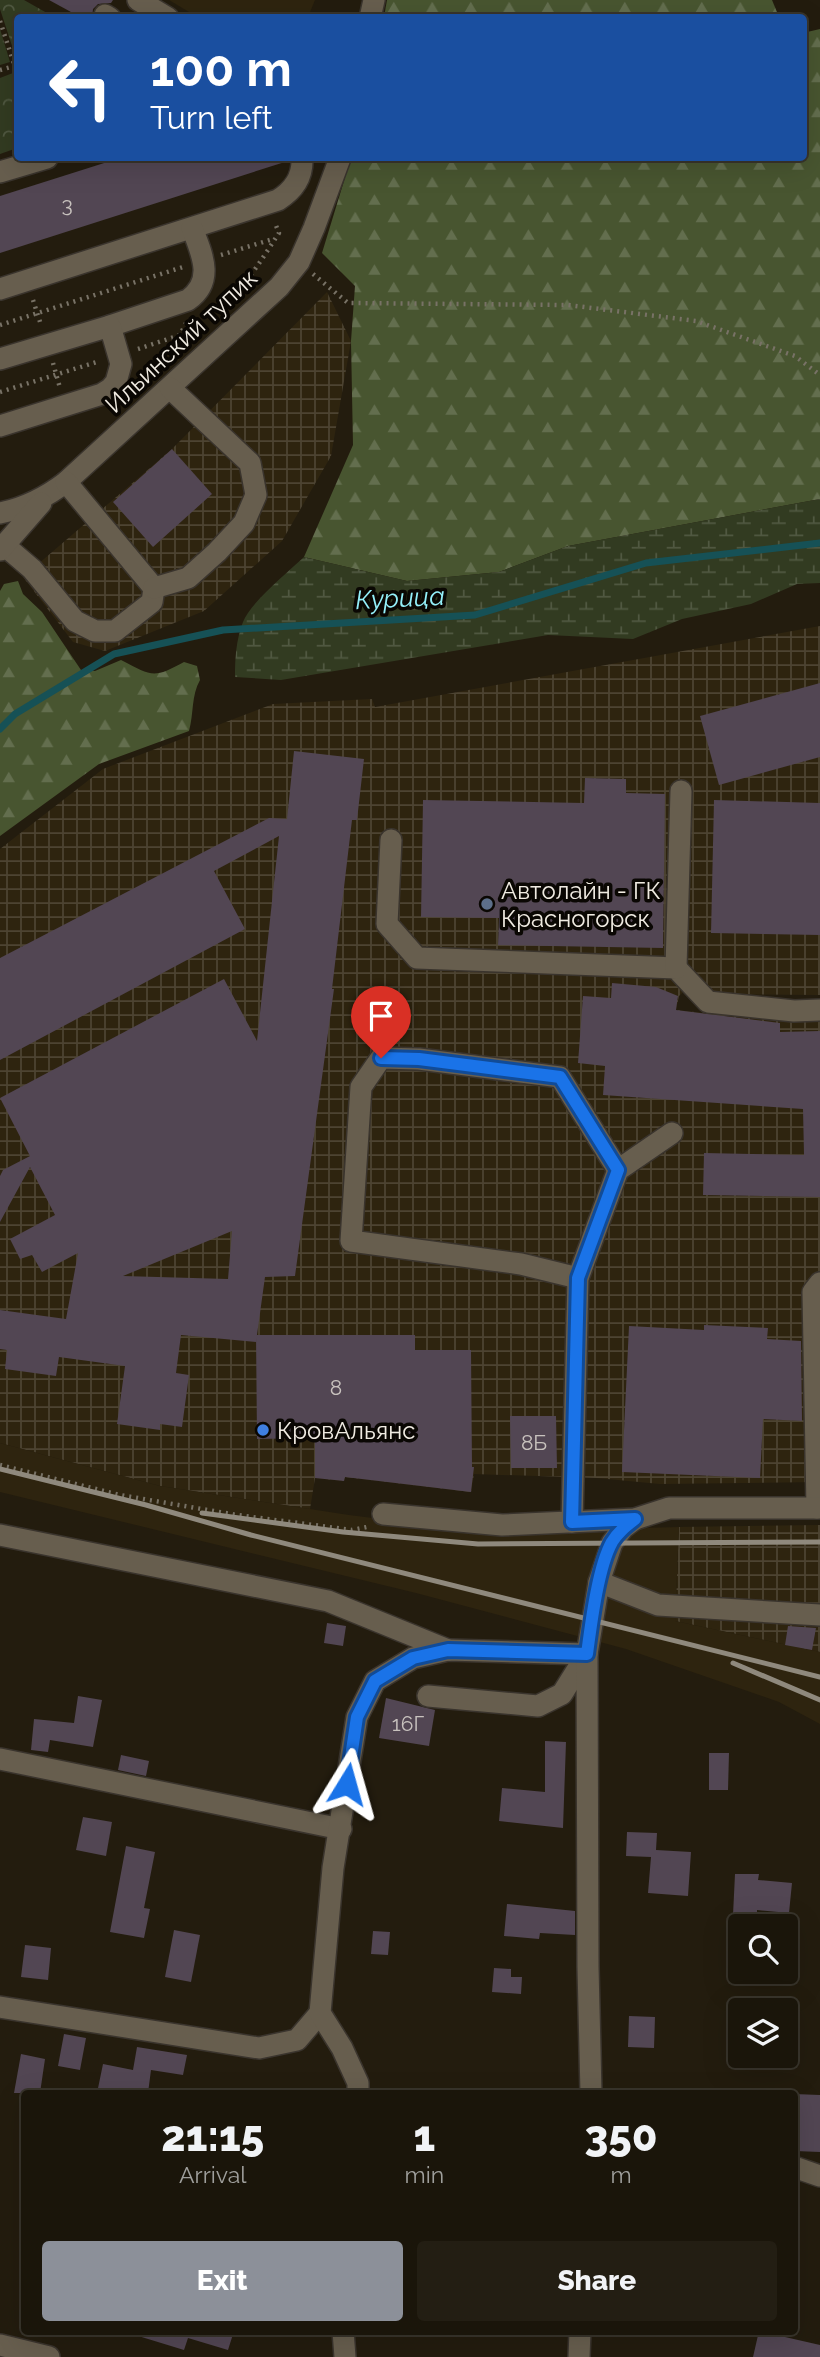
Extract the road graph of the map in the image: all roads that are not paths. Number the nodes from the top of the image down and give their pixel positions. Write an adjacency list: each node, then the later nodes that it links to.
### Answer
1 (138, 0): 2 (street)
2 (161, 14)
3 (37, 161): 6 (street)
4 (302, 161): 7 (street)
5 (339, 161): 11 (street, Ильинский тупик)
6 (0, 172)
7 (192, 228): 8 (street); 9 (street)
8 (0, 289)
9 (110, 326): 10 (street); 12 (street)
10 (0, 359)
11 (170, 388): 13 (street, Ильинский тупик); 17 (street)
12 (0, 426)
13 (66, 482): 14 (street, Ильинский тупик); 17 (street)
14 (47, 496): 15 (street, Ильинский тупик); 16 (street)
15 (0, 513)
16 (2, 548): 17 (street)
17 (154, 588)
18 (681, 791): 20 (street)
19 (391, 840): 20 (street)
20 (676, 968): 21 (street)
21 (820, 1010)
22 (672, 1133): 23 (street)
23 (618, 1170): 24 (street); 24 (street)
24 (578, 1278): 29 (street)
25 (820, 1283): 26 (street)
26 (819, 1508): 28 (street)
27 (383, 1514): 29 (street)
28 (635, 1519): 29 (street); 31 (street)
29 (572, 1522)
30 (0, 1535): 33 (street)
31 (599, 1582): 32 (street); 34 (street)
32 (820, 1615)
33 (448, 1650): 34 (street); 37 (street)
34 (587, 1654): 35 (street); 41 (street)
35 (428, 1696)
36 (0, 1759): 37 (street)
37 (341, 1829): 39 (street)
38 (0, 2007): 39 (street)
39 (320, 2013): 40 (street)
40 (358, 2090)
41 (591, 2090)
42 (798, 2168): 43 (street)
43 (820, 2176)
44 (343, 2335): 48 (street)
45 (580, 2335): 49 (street)
46 (0, 2345): 47 (street)
47 (49, 2357)
48 (345, 2357)
49 (579, 2357)

